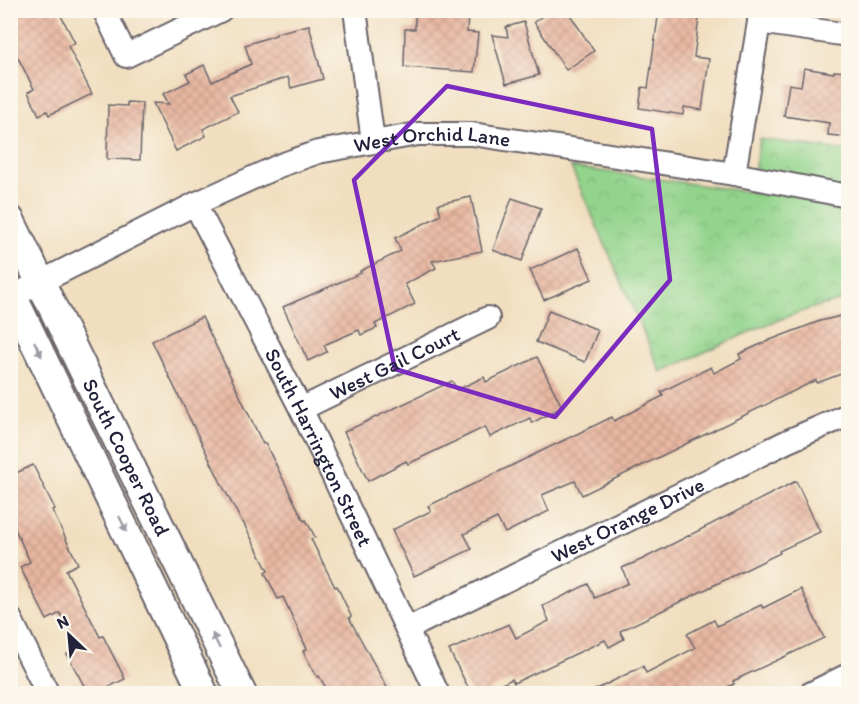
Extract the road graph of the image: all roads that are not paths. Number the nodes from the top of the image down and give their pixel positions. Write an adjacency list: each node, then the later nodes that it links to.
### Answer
1 (104, 10): 2 (street)
2 (221, 10)
3 (355, 10): 6 (street)
4 (760, 16): 5 (street); 7 (street)
5 (849, 35)
6 (373, 141): 7 (street, West Orchid Lane); 9 (street, West Orchid Lane)
7 (734, 174): 8 (street, West Orchid Lane)
8 (849, 196)
9 (195, 204): 11 (street, West Orchid Lane); 14 (street, South Harrington Street)
10 (10, 220): 11 (main road, South Cooper Road)
11 (40, 282): 12 (street, West Orchid Lane); 21 (main road, South Cooper Road, one-way to 11)
12 (11, 296): 20 (main road, South Cooper Road, one-way to 20)
13 (488, 318): 14 (street, West Gail Court)
14 (301, 409): 17 (street, South Harrington Street)
15 (848, 417): 17 (street, West Orange Drive)
16 (10, 618): 19 (street)
17 (407, 629): 22 (street, South Harrington Street)
18 (849, 675): 23 (street)
19 (48, 693)
20 (204, 693)
21 (242, 693)
22 (438, 693)
23 (810, 693)

